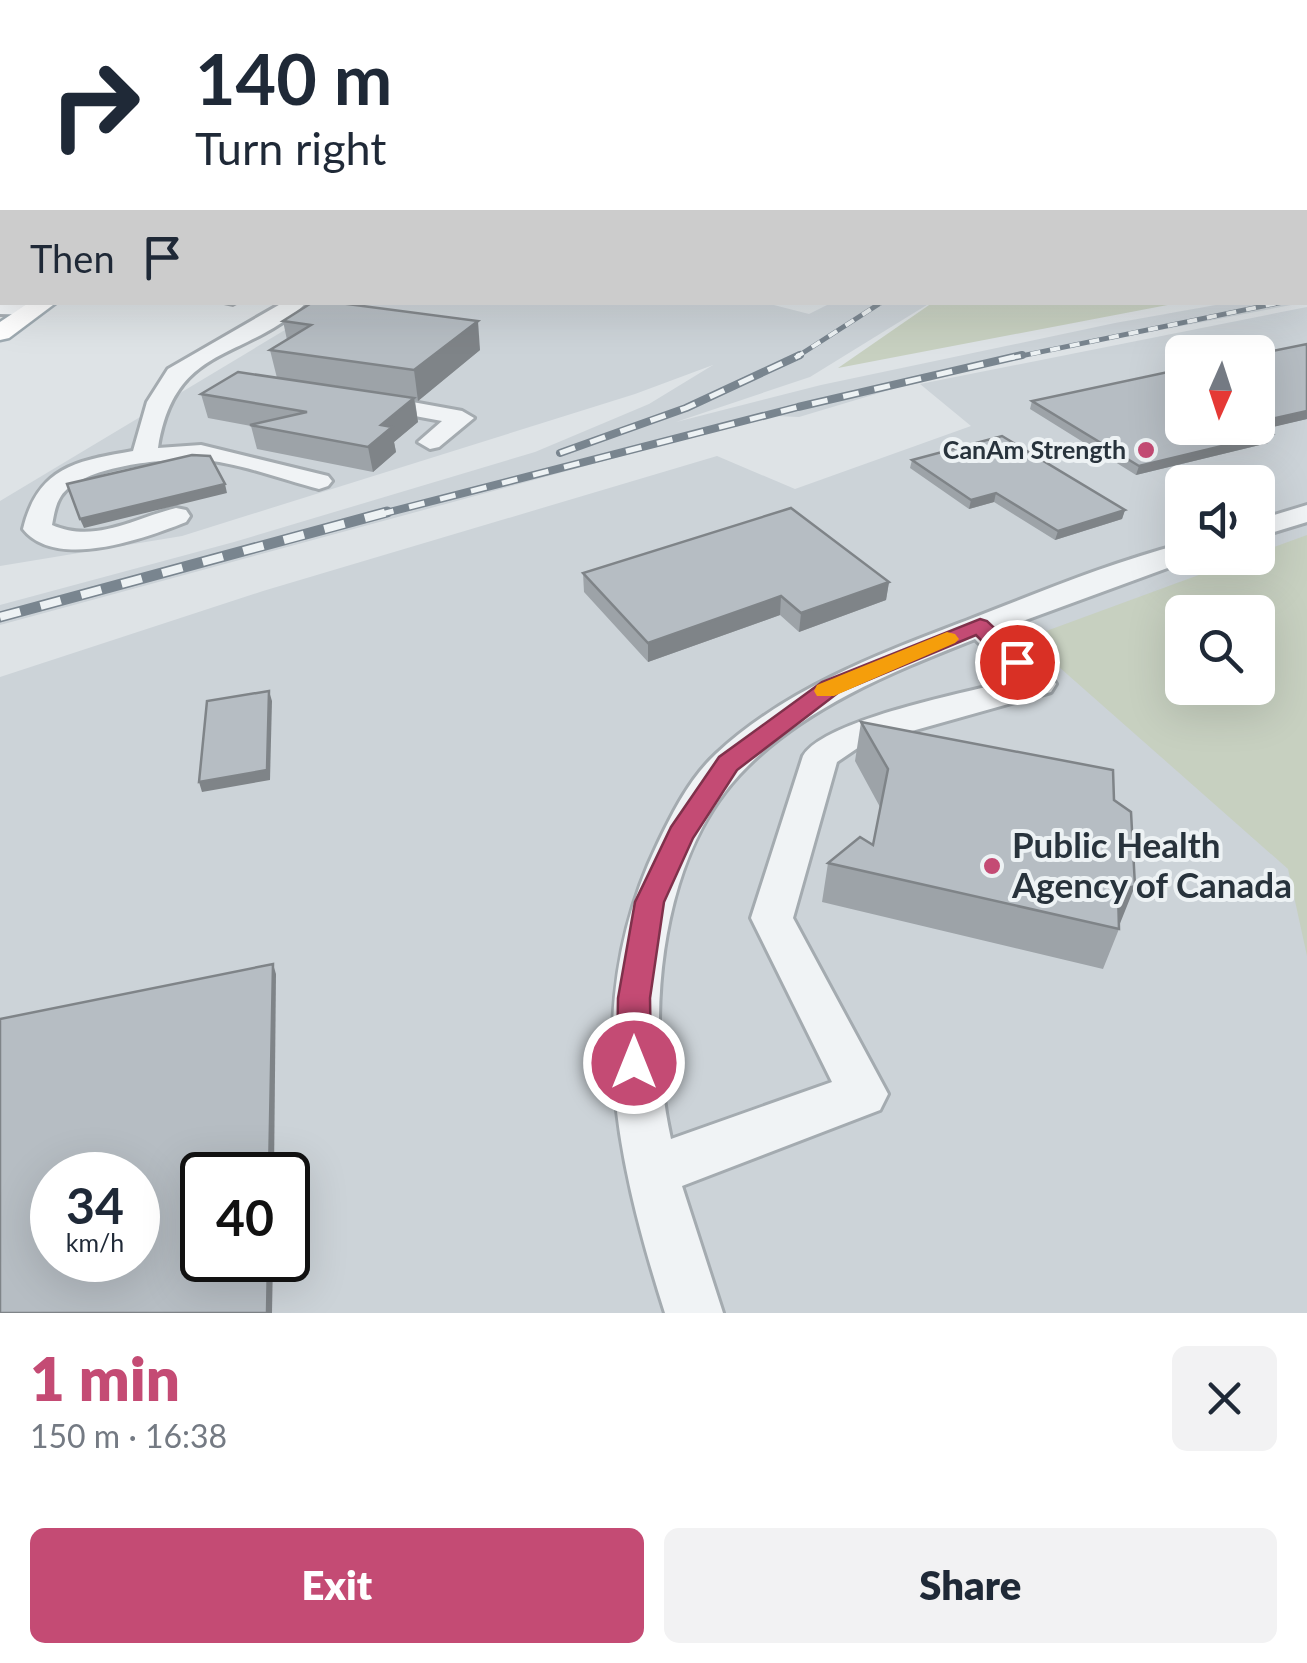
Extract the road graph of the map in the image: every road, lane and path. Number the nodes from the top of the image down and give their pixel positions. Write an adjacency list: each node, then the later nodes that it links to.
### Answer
1 (293, 305): 5 (street)
2 (41, 306): 3 (street); 4 (main road)
3 (0, 308)
4 (0, 333)
5 (176, 374): 6 (street); 11 (street)
6 (215, 380)
7 (347, 398): 9 (street)
8 (254, 438): 10 (street)
9 (430, 442)
10 (201, 452): 11 (street); 12 (street)
11 (144, 456): 14 (street)
12 (319, 481)
13 (1307, 513): 15 (street)
14 (176, 516)
15 (1275, 523)
16 (1165, 558): 17 (street)
17 (980, 626): 18 (street); 18 (street)
18 (653, 1171): 19 (street)
19 (694, 1313)

